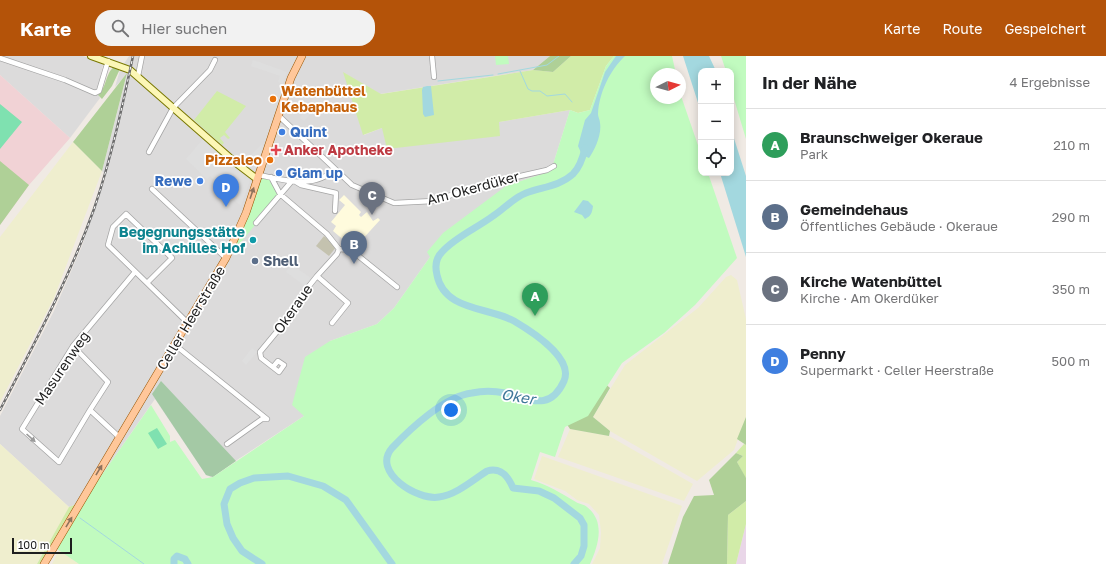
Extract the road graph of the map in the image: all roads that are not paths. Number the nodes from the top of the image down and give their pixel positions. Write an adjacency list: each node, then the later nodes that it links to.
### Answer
1 (91, 56): 7 (main road)
2 (142, 56): 8 (street)
3 (302, 56): 11 (main road, Celler Heerstraße)
4 (432, 56): 9 (street)
5 (0, 58): 7 (street)
6 (215, 60): 10 (street)
7 (108, 61): 8 (main road)
8 (138, 76): 10 (main road)
9 (434, 77)
10 (173, 108): 12 (street); 15 (main road)
11 (279, 116): 14 (street, Am Okerdüker); 15 (main road, Celler Heerstraße)
12 (149, 152)
13 (554, 166): 14 (street, Am Okerdüker)
14 (335, 169): 17 (street)
15 (258, 177): 16 (street); 23 (main road, Celler Heerstraße, one-way to 15)
16 (271, 177): 17 (street); 19 (street)
17 (292, 182): 19 (street); 20 (street)
18 (152, 189): 23 (street)
19 (280, 194): 21 (street); 22 (street)
20 (335, 211)
21 (256, 223)
22 (339, 249): 25 (street, Okeraue); 27 (street)
23 (226, 258): 28 (main road, Celler Heerstraße)
24 (135, 272): 26 (street); 26 (street); 31 (street, Masurenweg)
25 (317, 276): 29 (street); 32 (street, Okeraue)
26 (147, 283): 28 (street)
27 (397, 287)
28 (188, 322): 30 (main road, Celler Heerstraße)
29 (332, 323)
30 (175, 345): 34 (main road, Celler Heerstraße); 35 (street)
31 (73, 346): 33 (street); 33 (street, Masurenweg, one-way to 33)
32 (273, 368)
33 (90, 410): 34 (street)
34 (120, 437): 36 (main road, Celler Heerstraße, one-way to 34)
35 (227, 444)
36 (44, 564)

